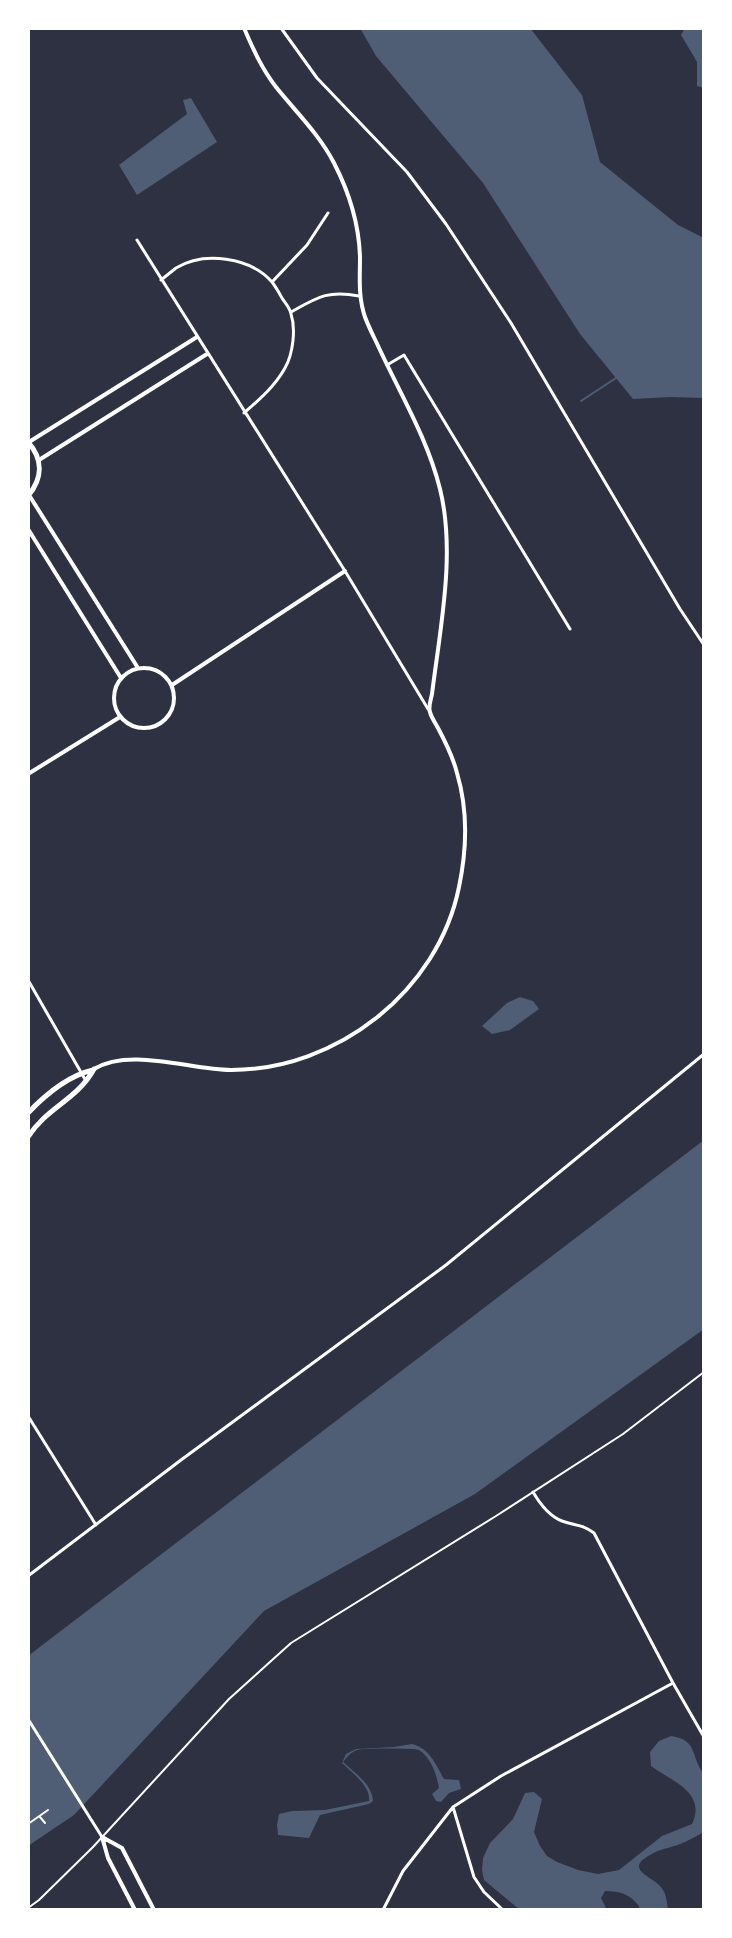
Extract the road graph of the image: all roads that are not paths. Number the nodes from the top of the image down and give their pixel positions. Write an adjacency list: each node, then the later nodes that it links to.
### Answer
1 (244, 28): 7 (street)
2 (281, 28): 19 (street)
3 (328, 213): 6 (street)
4 (137, 240): 5 (street)
5 (161, 280): 6 (street); 9 (street)
6 (272, 282): 8 (street)
7 (359, 296): 8 (street); 11 (street)
8 (291, 312): 12 (street)
9 (197, 337): 10 (street); 13 (street)
10 (207, 354): 12 (street); 14 (street)
11 (387, 365): 18 (street); 23 (street)
12 (244, 413): 17 (street)
13 (28, 442): 14 (main road)
14 (39, 460): 15 (main road)
15 (29, 495): 20 (street)
16 (28, 529): 21 (street)
17 (345, 571): 22 (street); 23 (street)
18 (570, 629)
19 (704, 645)
20 (138, 668): 21 (street); 22 (street)
21 (121, 678): 24 (street)
22 (172, 685): 24 (street)
23 (429, 711): 28 (street)
24 (120, 717): 25 (street)
25 (28, 774)
26 (28, 980): 29 (street)
27 (704, 1054): 36 (street)
28 (94, 1069): 29 (main road); 30 (main road)
29 (82, 1072): 30 (street); 31 (main road)
30 (87, 1082): 32 (main road)
31 (28, 1113)
32 (28, 1137)
33 (704, 1372): 35 (lane)
34 (28, 1416): 36 (street)
35 (533, 1492): 38 (street); 42 (lane)
36 (96, 1525): 37 (street)
37 (28, 1576)
38 (673, 1683): 40 (street); 41 (street)
39 (28, 1719): 42 (street)
40 (704, 1737)
41 (453, 1807): 46 (street); 47 (street)
42 (102, 1837): 43 (lane); 44 (street); 45 (street)
43 (28, 1908)
44 (135, 1910)
45 (154, 1910)
46 (383, 1910)
47 (503, 1910)

